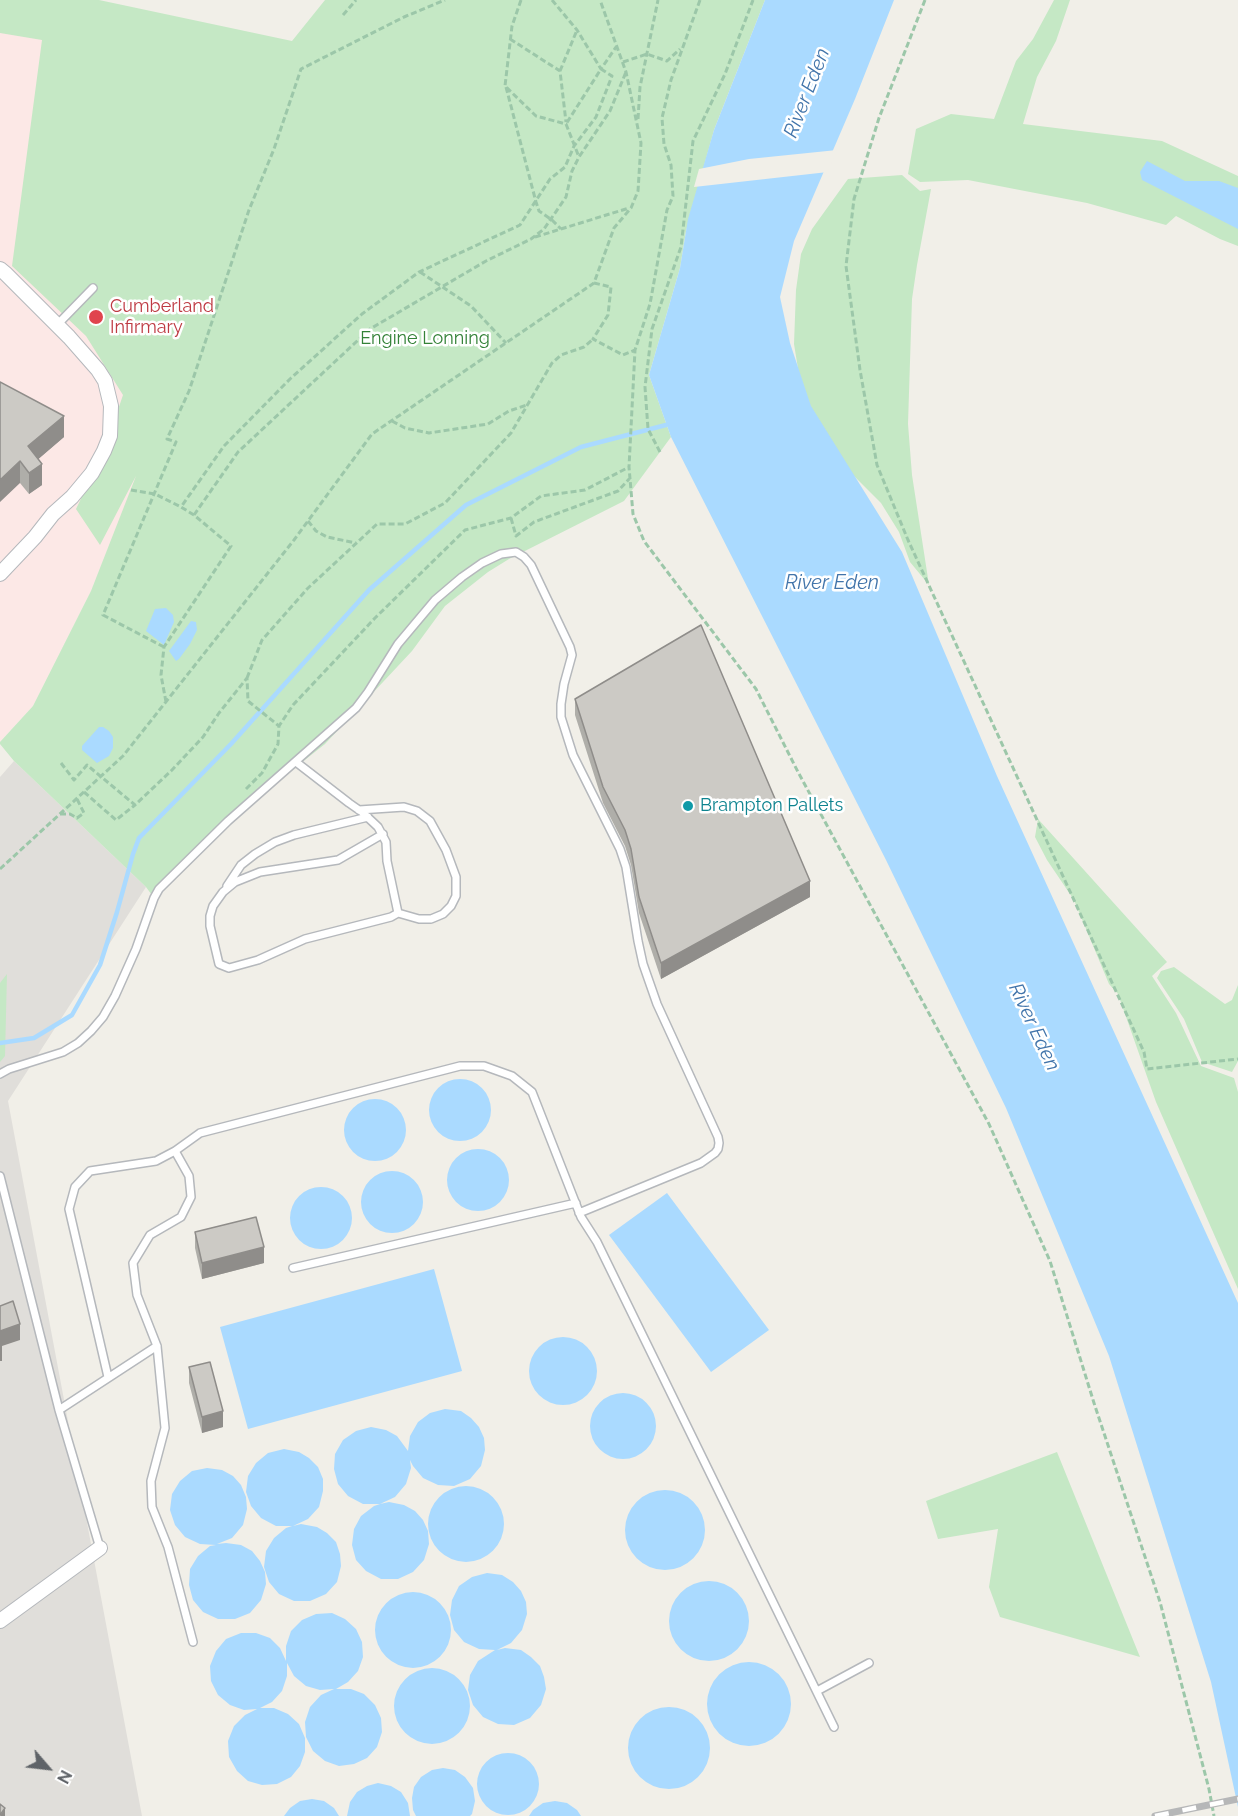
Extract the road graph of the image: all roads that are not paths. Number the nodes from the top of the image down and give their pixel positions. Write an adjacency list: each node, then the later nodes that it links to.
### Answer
1 (0, 269): 3 (street)
2 (93, 288): 3 (lane)
3 (57, 325): 4 (street)
4 (0, 574)
5 (296, 762): 6 (lane); 11 (lane); 15 (lane)
6 (359, 810): 7 (lane); 10 (lane)
7 (368, 817): 8 (lane); 9 (lane)
8 (383, 834): 9 (lane); 10 (lane)
9 (223, 892): 10 (lane)
10 (398, 913)
11 (0, 1074)
12 (175, 1152): 14 (lane); 17 (lane); 18 (lane)
13 (0, 1176): 19 (lane)
14 (576, 1203): 15 (lane); 16 (lane)
15 (579, 1213): 24 (lane)
16 (293, 1268)
17 (157, 1346): 18 (lane); 22 (lane)
18 (108, 1377): 19 (lane)
19 (58, 1410): 20 (lane)
20 (100, 1548): 21 (street)
21 (0, 1621)
22 (193, 1642)
23 (869, 1663): 24 (lane)
24 (817, 1691): 25 (lane)
25 (834, 1727)

